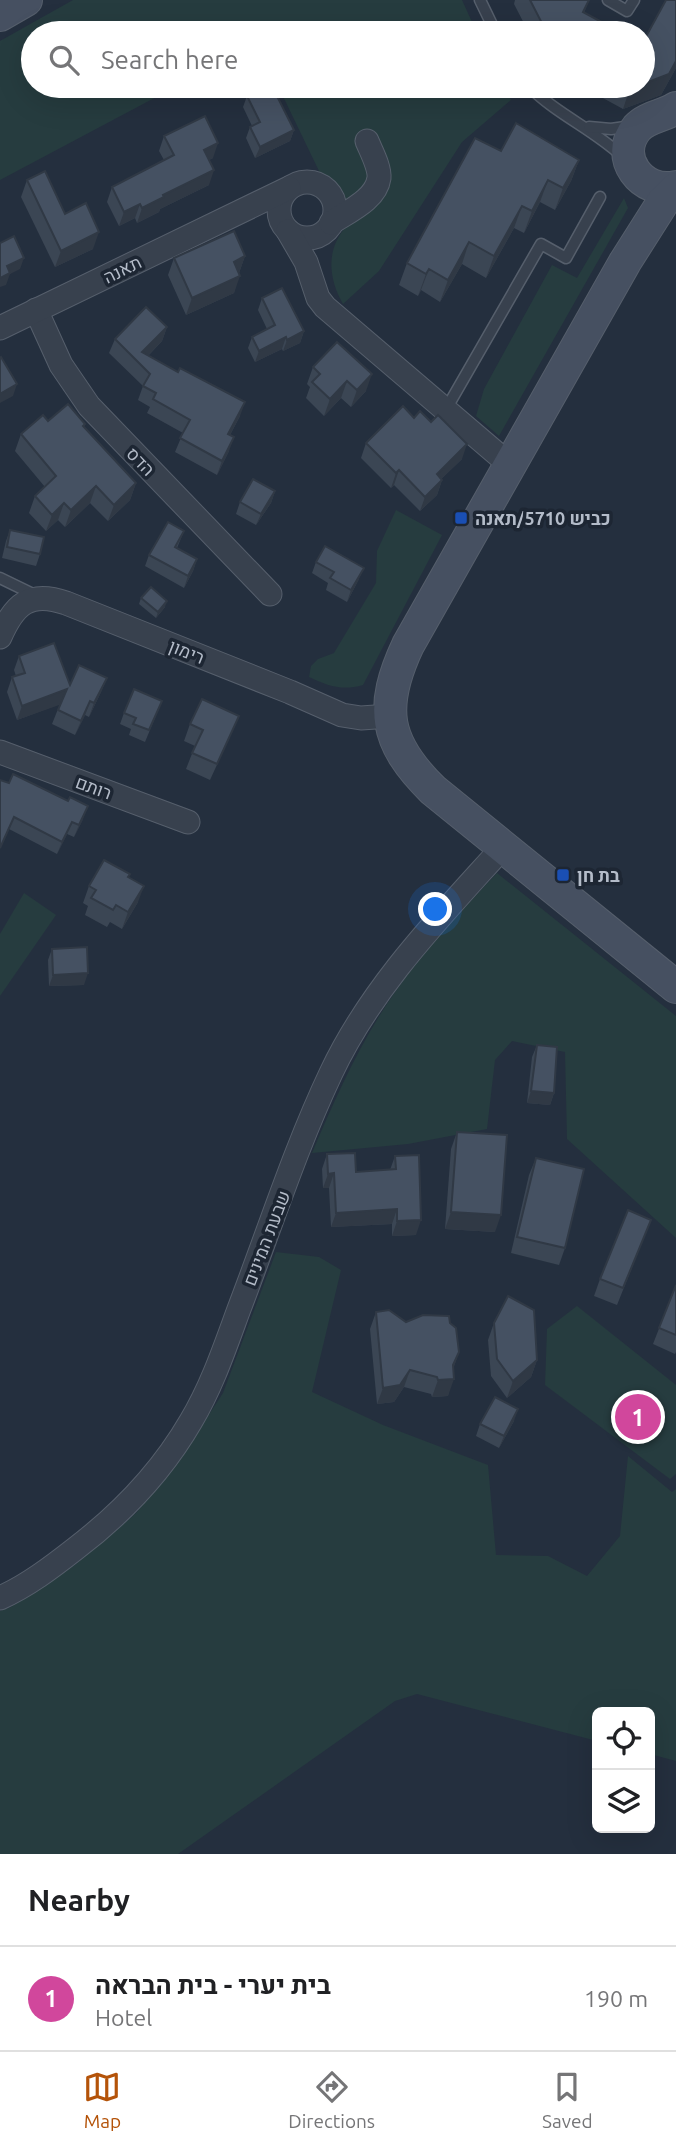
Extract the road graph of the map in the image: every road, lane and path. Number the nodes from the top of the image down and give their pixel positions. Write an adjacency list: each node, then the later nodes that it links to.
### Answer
1 (26, 0): 5 (main road)
2 (480, 0): 6 (lane)
3 (608, 0): 4 (lane)
4 (634, 0)
5 (0, 15)
6 (490, 21)
7 (543, 98): 9 (lane)
8 (666, 115): 9 (lane); 11 (main road)
9 (583, 125): 11 (lane)
10 (367, 141): 16 (street)
11 (636, 173): 13 (main road); 18 (main road)
12 (289, 188): 15 (street, תאנה); 16 (street); 17 (street)
13 (676, 188): 18 (main road)
14 (600, 197): 22 (lane)
15 (244, 209): 17 (street); 20 (street, תאנה)
16 (329, 225): 17 (street); 19 (street)
17 (285, 227): 19 (street)
18 (625, 262): 23 (main road)
19 (313, 283): 22 (street)
20 (36, 310): 21 (street, תאנה); 25 (street, הדס)
21 (0, 328)
22 (444, 411): 23 (street)
23 (510, 466): 28 (main road)
24 (0, 579): 26 (lane)
25 (270, 594)
26 (40, 597): 27 (street); 28 (street, רימון)
27 (0, 637)
28 (390, 716): 31 (main road)
29 (0, 752): 30 (street, רותם)
30 (188, 822)
31 (503, 847): 32 (main road); 33 (street, שבעת המינים)
32 (676, 988)
33 (0, 1598)

